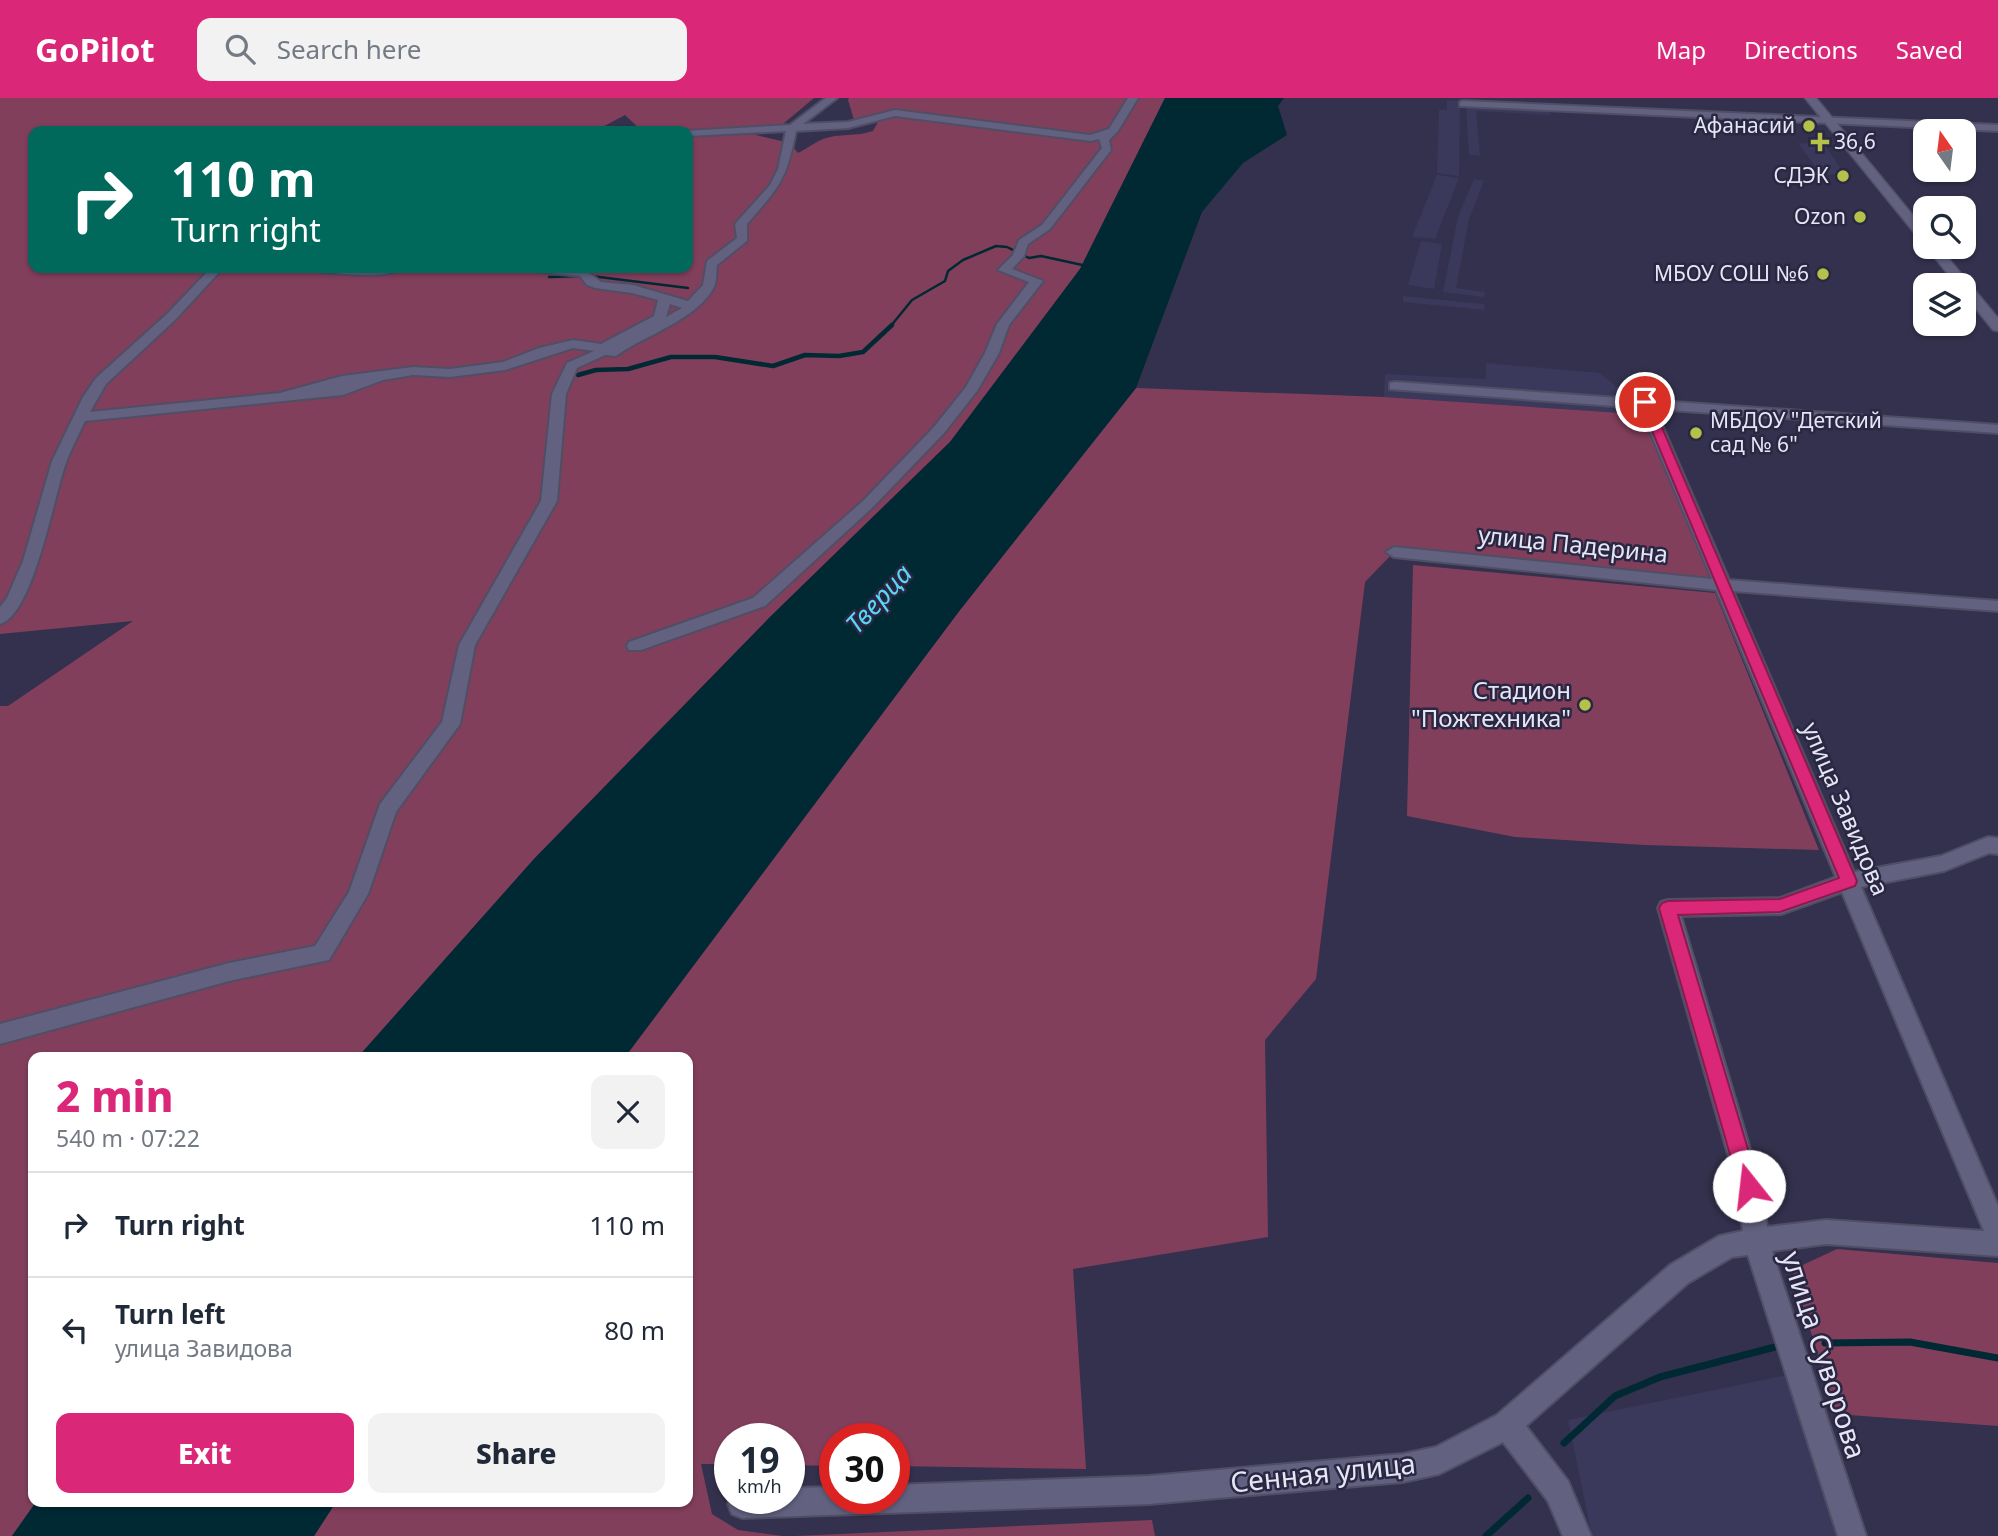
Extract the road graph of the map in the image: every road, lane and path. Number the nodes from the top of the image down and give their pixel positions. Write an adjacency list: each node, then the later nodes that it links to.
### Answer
1 (832, 98): 6 (street)
2 (1133, 98): 9 (street)
3 (1810, 98): 5 (main road)
4 (1463, 104): 5 (street)
5 (1828, 120): 7 (street); 12 (main road)
6 (792, 128): 8 (street); 9 (street); 11 (street)
7 (1998, 128)
8 (770, 130): 10 (street); 11 (street)
9 (1112, 131): 28 (street)
10 (693, 133)
11 (788, 141): 17 (street)
12 (1913, 223)
13 (1942, 259): 18 (main road)
14 (212, 273): 22 (street)
15 (584, 273): 16 (street)
16 (664, 299): 17 (street); 19 (street)
17 (690, 306): 19 (street)
18 (1998, 327)
19 (603, 348): 22 (street); 31 (street)
20 (1395, 386): 21 (street)
21 (1645, 402): 23 (street); 25 (street, улица Завидова)
22 (81, 417): 27 (street)
23 (1998, 429)
24 (1394, 552): 25 (street, улица Падерина)
25 (1723, 585): 26 (street, улица Падерина); 30 (street, улица Завидова)
26 (1998, 606)
27 (0, 618)
28 (635, 646)
29 (1998, 846): 30 (street)
30 (1849, 881): 32 (street, улица Завидова); 33 (street, улица Суворова)
31 (0, 1034)
32 (1998, 1234)
33 (1756, 1243): 34 (street, Сенная улица); 35 (street, Сенная улица); 38 (street, улица Суворова)
34 (1998, 1244)
35 (1507, 1425): 36 (street, Сенная улица); 37 (street)
36 (805, 1502)
37 (1577, 1536)
38 (1852, 1536)

